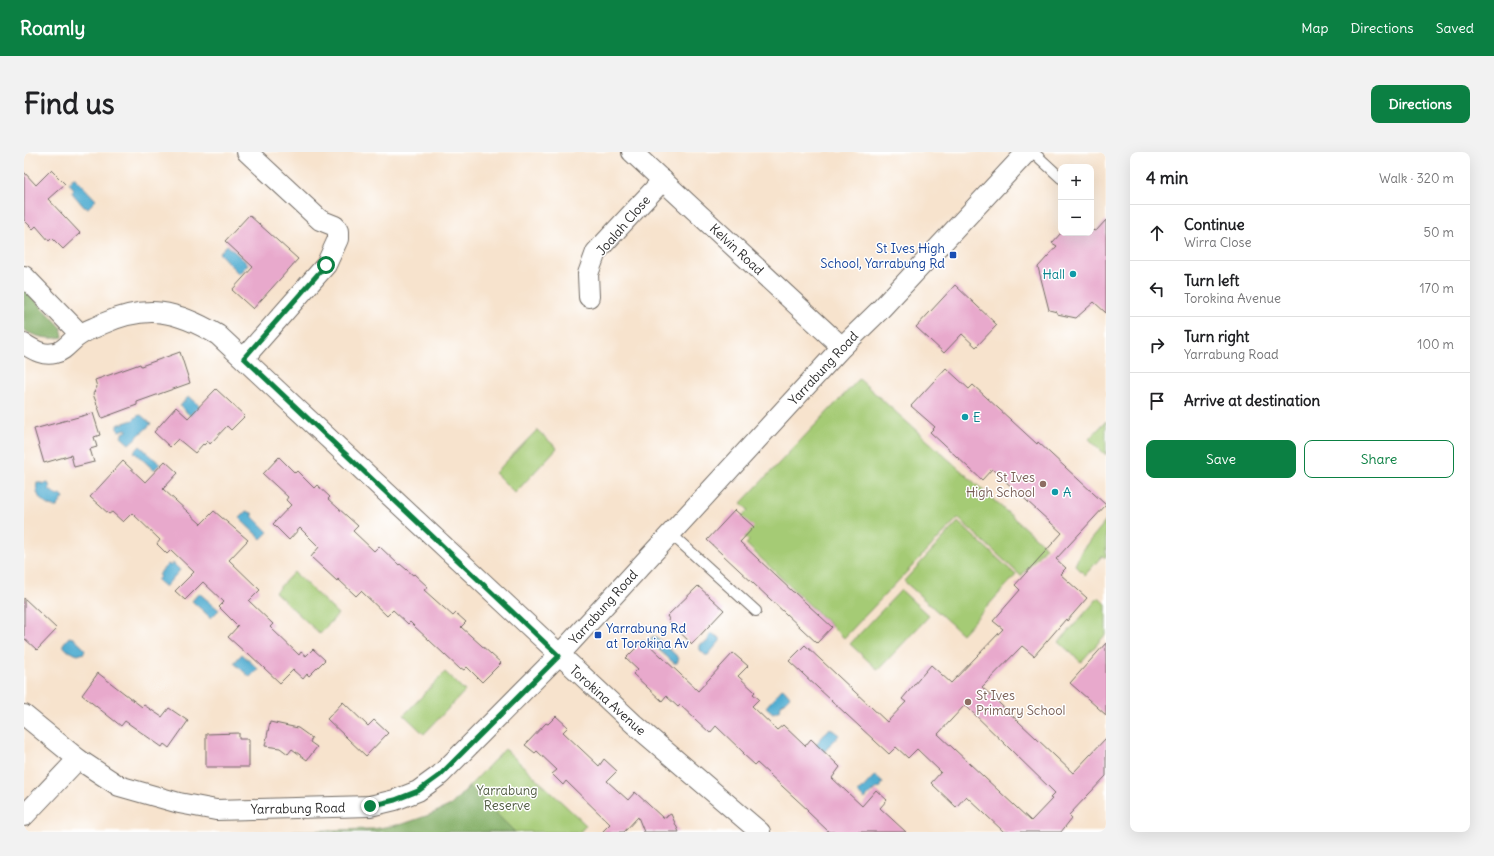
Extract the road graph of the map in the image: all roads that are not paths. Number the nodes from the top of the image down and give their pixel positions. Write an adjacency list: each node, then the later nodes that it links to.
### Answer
1 (247, 152): 12 (street)
2 (1027, 152): 11 (street, Yarrabung Road)
3 (1033, 152): 5 (lane)
4 (644, 156): 6 (street, Kelvin Road)
5 (1058, 175)
6 (663, 180): 8 (street, Joalah Close); 11 (street, Kelvin Road)
7 (24, 276): 9 (street)
8 (589, 297)
9 (80, 334): 10 (street, Torokina Avenue); 12 (street, Torokina Avenue)
10 (24, 344)
11 (842, 347): 13 (street, Yarrabung Road)
12 (244, 358): 15 (street, Torokina Avenue)
13 (670, 533): 14 (lane); 15 (street, Yarrabung Road)
14 (756, 611)
15 (559, 656): 17 (street, Yarrabung Road); 19 (street, Torokina Avenue)
16 (24, 715): 17 (street, Yarrabung Road)
17 (78, 759): 18 (street)
18 (24, 816)
19 (760, 832)

